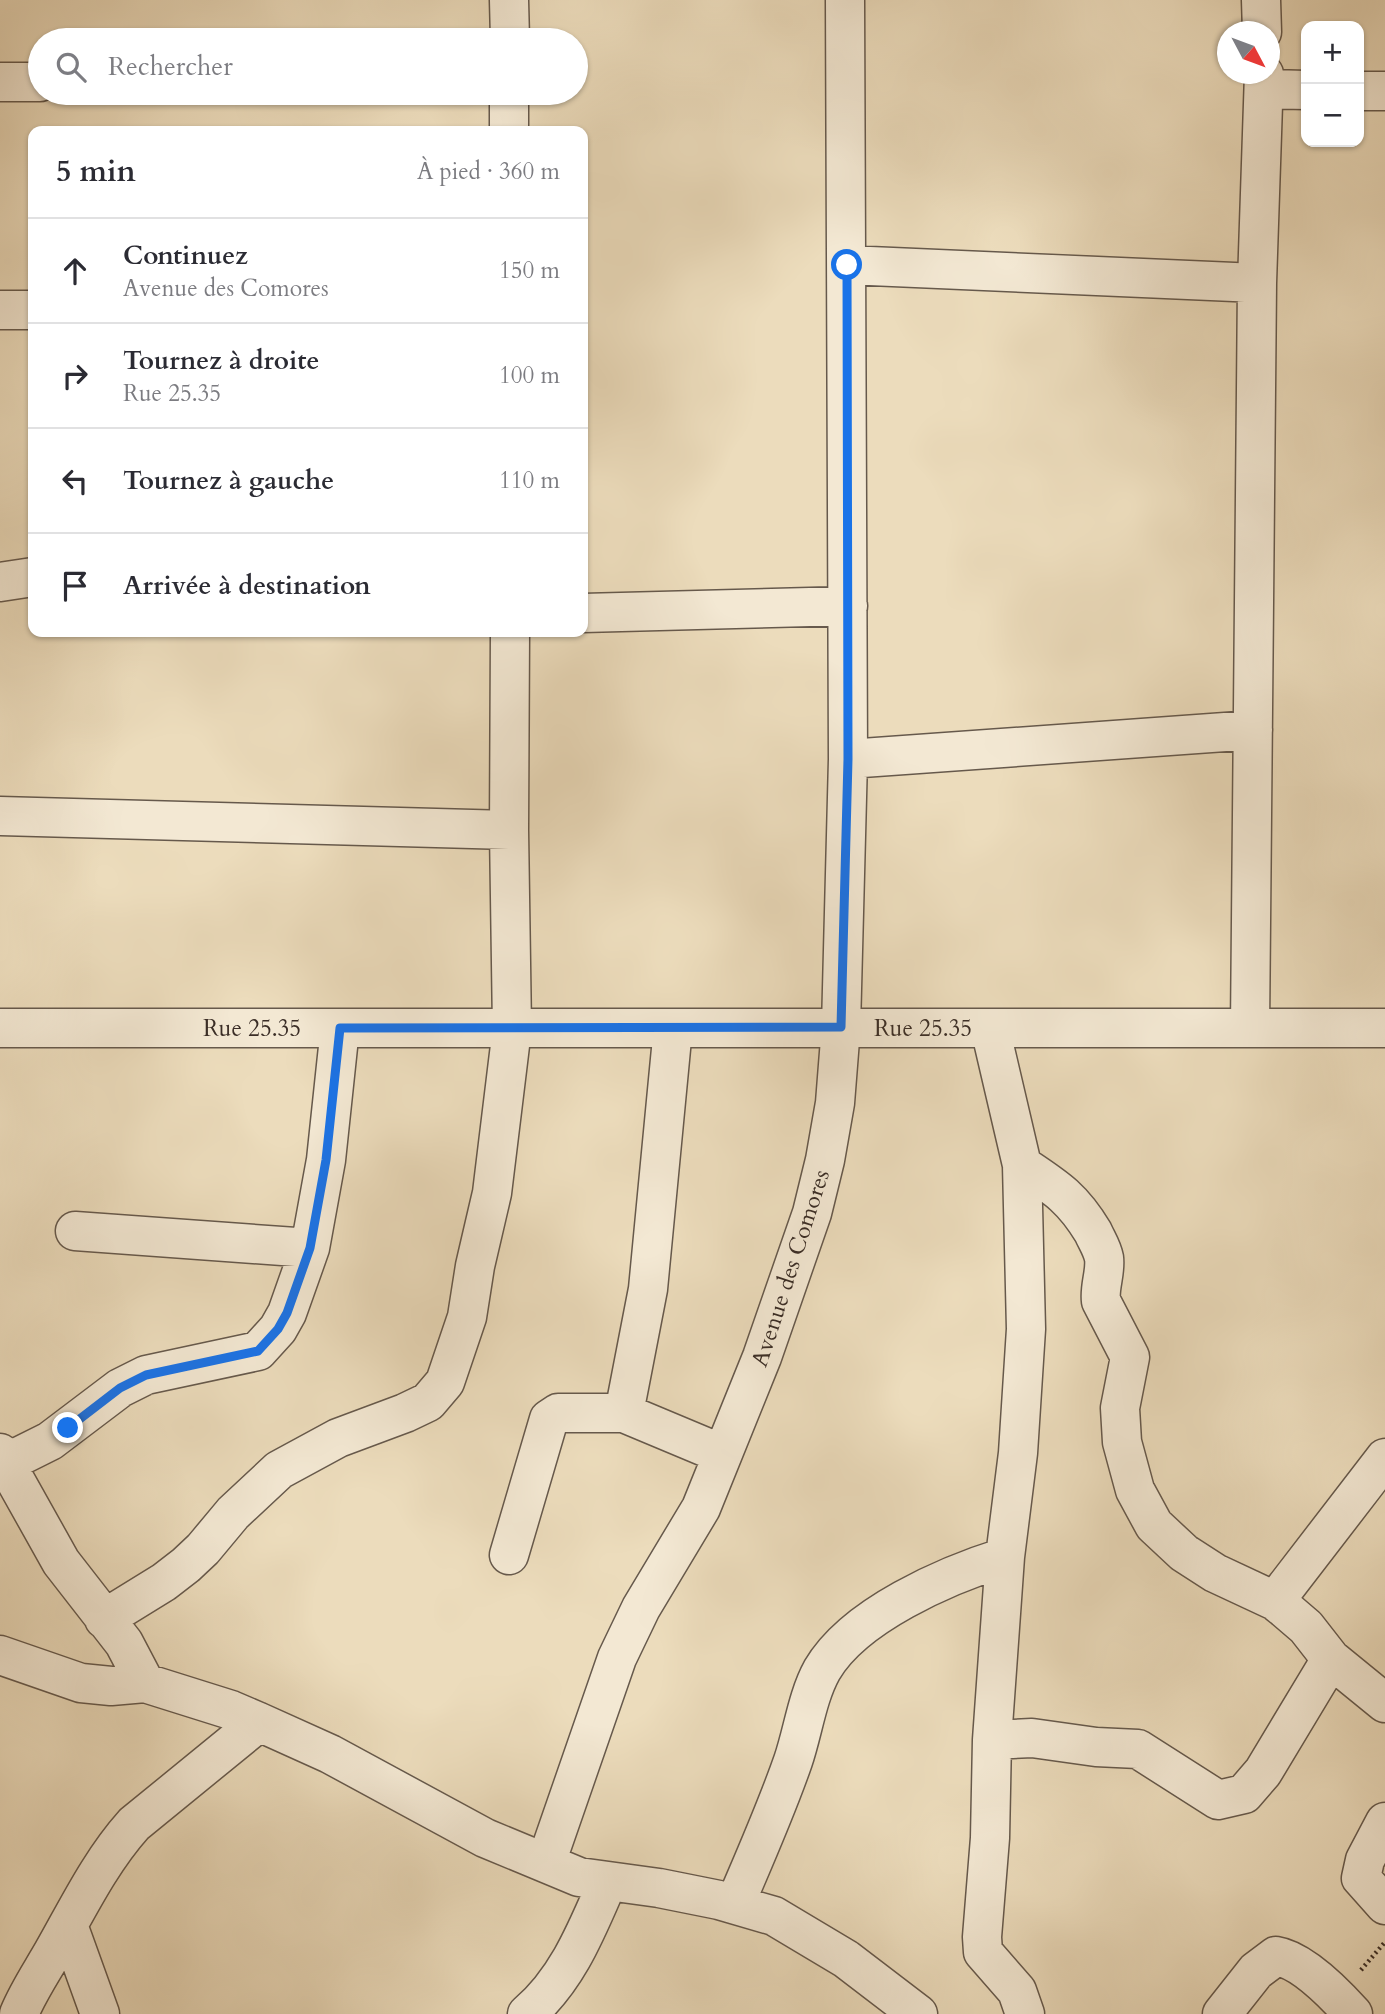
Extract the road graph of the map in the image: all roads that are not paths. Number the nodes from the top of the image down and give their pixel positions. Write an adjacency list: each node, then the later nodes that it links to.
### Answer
1 (509, 0): 5 (street)
2 (845, 0): 15 (street, Avenue des Comores)
3 (1261, 0): 4 (street)
4 (1262, 21)
5 (510, 28)
6 (0, 82): 7 (street)
7 (28, 82)
8 (1264, 84): 16 (street)
9 (1278, 84): 10 (street)
10 (1301, 89)
11 (1364, 91): 12 (street)
12 (1385, 91)
13 (509, 105): 14 (street)
14 (509, 126)
15 (847, 265): 16 (street); 21 (street, Avenue des Comores)
16 (1257, 284): 24 (street)
17 (0, 310): 18 (street)
18 (28, 310)
19 (28, 577): 20 (street)
20 (0, 582)
21 (848, 606): 22 (street); 25 (street, Avenue des Comores)
22 (588, 612)
23 (510, 637): 27 (street)
24 (1252, 730): 25 (street); 33 (street)
25 (848, 759): 28 (street, Avenue des Comores)
26 (0, 816): 27 (street)
27 (509, 830): 35 (street)
28 (841, 1027): 31 (street, Rue 25.35); 32 (street, Rue 25.35); 40 (street, Avenue des Comores)
29 (0, 1028): 30 (street, Rue 25.35)
30 (340, 1028): 35 (street, Rue 25.35); 38 (street)
31 (673, 1028): 35 (street, Rue 25.35); 39 (street)
32 (990, 1028): 33 (street, Rue 25.35); 36 (street)
33 (1250, 1028): 34 (street, Rue 25.35)
34 (1385, 1028)
35 (512, 1029): 46 (street)
36 (1022, 1165): 44 (street); 45 (street)
37 (75, 1231): 38 (street)
38 (310, 1248): 41 (street)
39 (624, 1413): 40 (street); 43 (street)
40 (722, 1454): 54 (street, Avenue des Comores)
41 (3, 1458): 46 (street)
42 (1385, 1458): 45 (street)
43 (509, 1555)
44 (1005, 1557): 52 (street); 56 (street)
45 (1275, 1601): 48 (street)
46 (104, 1619): 49 (street)
47 (0, 1655): 49 (street)
48 (1331, 1659): 50 (street); 52 (street)
49 (145, 1683): 51 (street)
50 (1385, 1703)
51 (259, 1722): 54 (street); 58 (street)
52 (992, 1740): 63 (street)
53 (1385, 1822): 57 (street)
54 (547, 1863): 55 (street)
55 (608, 1881): 56 (street); 61 (street)
56 (735, 1904): 62 (street)
57 (1385, 1905)
58 (68, 1925): 59 (street); 60 (street)
59 (19, 2014)
60 (100, 2014)
61 (527, 2014)
62 (918, 2014)
63 (1026, 2014)
64 (1222, 2014): 65 (street)
65 (1353, 2014)

